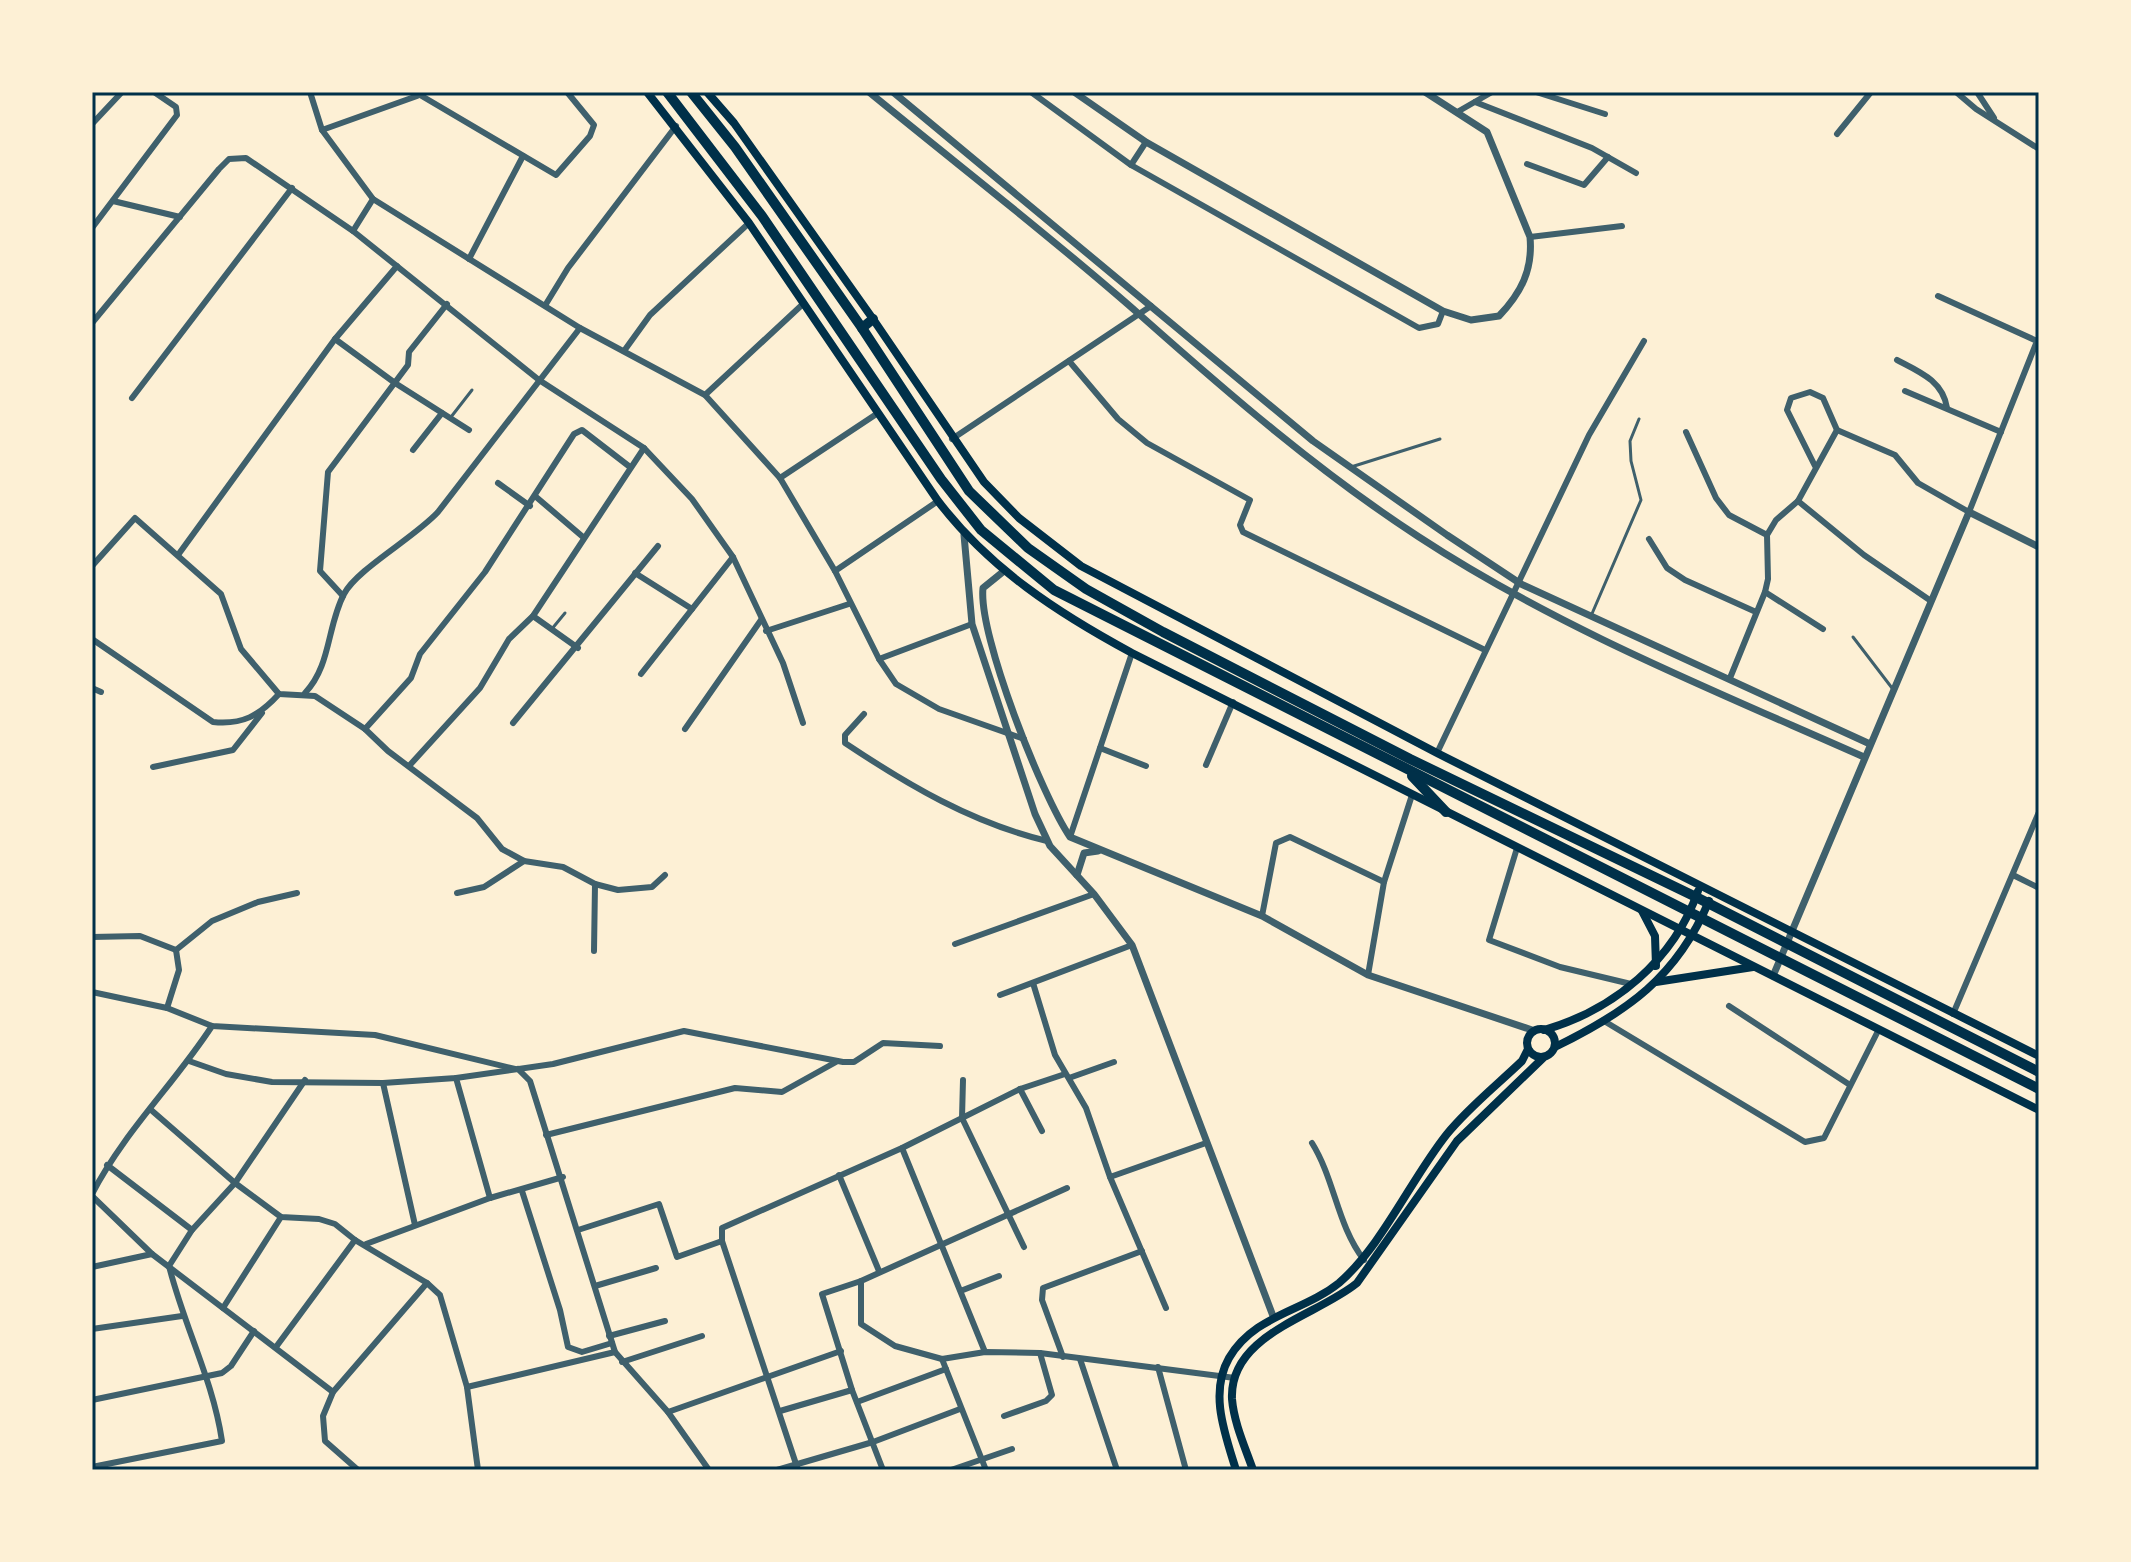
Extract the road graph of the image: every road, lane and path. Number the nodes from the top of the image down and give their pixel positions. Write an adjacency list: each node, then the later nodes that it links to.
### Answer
1 (122, 92): 26 (street)
2 (154, 92): 39 (street)
3 (310, 92): 28 (street)
4 (567, 92): 32 (street)
5 (647, 92): 27 (main road)
6 (667, 92): 152 (highway)
7 (691, 92): 58 (highway)
8 (707, 92): 55 (main road)
9 (869, 92): 54 (street)
10 (893, 92): 52 (street)
11 (1031, 92): 35 (street)
12 (1074, 92): 30 (street)
13 (1425, 92): 23 (street)
14 (1492, 92): 22 (street)
15 (1536, 92): 24 (street)
16 (1871, 92): 29 (street)
17 (1903, 92): 18 (street)
18 (1912, 92)
19 (1956, 92): 25 (street)
20 (1977, 92): 25 (street)
21 (416, 94): 28 (street); 32 (street)
22 (1475, 102): 23 (street); 33 (street)
23 (1459, 111): 45 (street)
24 (1605, 114)
25 (1996, 121): 31 (street)
26 (92, 124)
27 (676, 126): 41 (main road); 51 (street)
28 (322, 130): 38 (street)
29 (1837, 134)
30 (1146, 142): 35 (street); 53 (street)
31 (2039, 149)
32 (523, 156): 46 (street)
33 (1608, 157): 34 (street); 36 (street)
34 (1527, 164)
35 (1131, 165): 53 (street)
36 (1636, 173)
37 (292, 188): 40 (street); 44 (street); 70 (street)
38 (373, 199): 44 (street); 46 (street)
39 (113, 201): 40 (street); 42 (street)
40 (180, 217): 56 (street)
41 (749, 223): 49 (main road); 62 (street)
42 (93, 226)
43 (1622, 226): 45 (street)
44 (353, 231): 47 (street)
45 (1530, 237): 53 (street)
46 (469, 259): 51 (street)
47 (397, 266): 50 (street); 59 (street)
48 (1938, 296): 61 (street)
49 (804, 303): 69 (street); 73 (main road)
50 (447, 304): 65 (street); 66 (street)
51 (546, 304): 57 (street)
52 (1151, 306): 54 (street); 86 (street)
53 (1443, 311)
54 (1139, 314): 64 (street); 109 (street)
55 (873, 319): 58 (highway); 80 (main road)
56 (92, 323)
57 (580, 328): 62 (street); 65 (street)
58 (862, 328): 167 (highway)
59 (335, 339): 66 (street); 100 (street)
60 (1644, 341): 106 (street)
61 (2037, 341): 79 (street)
62 (624, 351): 69 (street)
63 (1897, 360): 71 (street)
64 (1069, 361): 80 (street); 125 (street)
65 (539, 380): 82 (street); 108 (street)
66 (395, 383): 72 (street); 108 (street)
67 (472, 390): 74 (lane)
68 (1905, 391): 71 (street)
69 (705, 395): 87 (street)
70 (132, 398)
71 (1947, 408): 79 (street)
72 (442, 413): 74 (street); 83 (street)
73 (878, 413): 87 (street); 90 (main road)
74 (451, 417): 76 (street)
75 (1639, 419): 116 (lane)
76 (469, 430)
77 (1837, 430): 84 (street); 84 (street); 93 (street)
78 (1686, 432): 95 (street)
79 (2001, 432): 93 (street)
80 (952, 439): 146 (main road)
81 (1440, 439): 86 (lane)
82 (644, 448): 85 (street); 101 (street)
83 (413, 450)
84 (1815, 466): 91 (street)
85 (630, 467): 89 (street); 96 (street)
86 (1351, 467): 106 (street)
87 (780, 478): 103 (street)
88 (498, 483): 92 (street)
89 (535, 496): 92 (street); 96 (street)
90 (938, 501): 94 (main road); 103 (street)
91 (1798, 501): 95 (street); 110 (street)
92 (530, 506): 140 (street)
93 (1969, 512): 99 (street); 110 (street)
94 (964, 535): 104 (main road); 118 (street)
95 (1767, 535): 107 (street)
96 (583, 537): 115 (street)
97 (1649, 539): 113 (street)
98 (658, 546): 105 (street)
99 (2039, 547)
100 (178, 555): 102 (street); 134 (street)
101 (733, 557): 112 (street); 117 (street)
102 (92, 566)
103 (835, 571): 111 (street)
104 (1004, 571): 126 (main road); 143 (street)
105 (635, 573): 112 (street); 124 (street)
106 (1521, 584): 109 (street); 116 (street)
107 (1765, 592): 113 (street); 119 (street)
108 (343, 596): 133 (street)
109 (1515, 596): 125 (street); 147 (street)
110 (1931, 601): 131 (street)
111 (849, 604): 121 (street); 127 (street)
112 (692, 609): 128 (street)
113 (1756, 612): 129 (street)
114 (565, 613): 120 (lane)
115 (533, 616): 120 (street); 149 (street)
116 (1591, 616): 129 (street)
117 (761, 620): 121 (street); 141 (street)
118 (972, 624): 127 (street); 142 (street)
119 (1823, 629)
120 (551, 630): 124 (street)
121 (766, 631): 139 (street)
122 (1853, 637): 131 (lane)
123 (92, 639): 136 (street)
124 (578, 648): 138 (street)
125 (1485, 650): 146 (street)
126 (1132, 653): 135 (main road); 145 (street)
127 (879, 659): 142 (street)
128 (641, 674)
129 (1730, 678): 144 (street)
130 (92, 688): 132 (street)
131 (1892, 688): 144 (street)
132 (101, 692)
133 (305, 693): 134 (street); 140 (street)
134 (279, 694): 136 (street)
135 (1233, 702): 148 (street); 153 (main road)
136 (262, 713): 151 (street)
137 (864, 714): 157 (street)
138 (513, 723)
139 (803, 723)
140 (365, 729): 149 (street)
141 (685, 729)
142 (1008, 733): 143 (street); 157 (street)
143 (1024, 739): 156 (street)
144 (1870, 744): 147 (street)
145 (1100, 748): 150 (street); 156 (street)
146 (1437, 753): 167 (main road)
147 (1864, 757): 177 (street)
148 (1206, 765)
149 (409, 766): 160 (street)
150 (1146, 766)
151 (153, 767)
152 (1409, 771): 154 (highway); 173 (highway)
153 (1412, 795): 154 (main road); 164 (street)
154 (1446, 812): 158 (main road)
155 (2039, 812): 163 (street)
156 (1070, 837): 159 (street)
157 (1047, 841): 162 (street)
158 (1517, 848): 172 (main road); 192 (street)
159 (1104, 851): 162 (street); 174 (street)
160 (524, 861): 165 (street); 169 (street)
161 (665, 875): 165 (street)
162 (1077, 875): 170 (street)
163 (2013, 875): 166 (street); 198 (street)
164 (1384, 882): 174 (street); 188 (street)
165 (595, 884): 184 (street)
166 (2039, 888)
167 (1698, 892): 171 (highway); 173 (main road)
168 (297, 893): 183 (street)
169 (457, 893)
170 (1094, 894): 180 (street); 181 (street)
171 (1710, 898): 175 (main road); 177 (main road); 182 (highway)
172 (1641, 911): 176 (main road); 186 (main road)
173 (1688, 914): 175 (highway); 176 (main road)
174 (1262, 916): 188 (street)
175 (1700, 920): 179 (main road); 185 (highway)
176 (1680, 930): 179 (main road); 186 (main road)
177 (1794, 933): 182 (street); 193 (main road)
178 (92, 937): 183 (street)
179 (1692, 937): 187 (main road); 190 (main road)
180 (955, 944)
181 (1132, 945): 191 (street); 230 (street)
182 (1788, 945): 185 (street); 193 (highway)
183 (176, 950): 197 (street)
184 (594, 951)
185 (1781, 958): 189 (street); 220 (highway)
186 (1656, 966): 192 (main road)
187 (1754, 967): 189 (main road); 190 (main road)
188 (1368, 975): 202 (street)
189 (1773, 976): 201 (main road)
190 (1655, 982): 199 (main road)
191 (1033, 983): 195 (street); 213 (street)
192 (1631, 984): 202 (main road)
193 (1887, 987): 198 (main road); 212 (highway)
194 (92, 992): 197 (street)
195 (1000, 995)
196 (1729, 1006): 218 (street)
197 (167, 1008): 200 (street)
198 (1953, 1014): 206 (main road)
199 (1604, 1021): 204 (main road); 218 (street)
200 (212, 1026): 208 (street); 211 (street)
201 (1879, 1029): 218 (street); 223 (main road)
202 (1539, 1030): 204 (main road); 205 (main road)
203 (940, 1046): 209 (street)
204 (1555, 1047): 207 (main road)
205 (1528, 1049): 207 (main road); 221 (main road)
206 (2039, 1056)
207 (1543, 1058): 224 (main road)
208 (189, 1061): 215 (street); 222 (street)
209 (838, 1061): 211 (street); 228 (street)
210 (1114, 1062): 213 (street)
211 (518, 1069): 214 (street); 228 (street)
212 (2039, 1072)
213 (1067, 1076): 219 (street); 236 (street)
214 (456, 1078): 217 (street); 241 (street)
215 (305, 1080): 217 (street); 237 (street)
216 (963, 1080): 225 (street)
217 (383, 1083): 244 (street)
218 (1850, 1085)
219 (1020, 1089): 225 (street); 226 (street)
220 (2039, 1089)
221 (1476, 1106): 224 (main road); 227 (main road)
222 (150, 1109): 233 (street); 237 (street)
223 (2039, 1110)
224 (1486, 1115): 229 (main road)
225 (962, 1118): 232 (street); 242 (street)
226 (1042, 1131)
227 (1449, 1131): 229 (main road); 254 (main road)
228 (546, 1135): 235 (street)
229 (1457, 1141): 256 (main road)
230 (1206, 1143): 236 (street); 268 (street)
231 (1312, 1143): 254 (street)
232 (902, 1148): 234 (street); 250 (street)
233 (107, 1165): 240 (street); 245 (street)
234 (839, 1175): 248 (street); 259 (street)
235 (563, 1177): 239 (street); 246 (street)
236 (1110, 1177): 252 (street)
237 (235, 1183): 243 (street); 245 (street)
238 (1067, 1188): 242 (street)
239 (522, 1191): 241 (street); 273 (street)
240 (92, 1195): 253 (street)
241 (490, 1198): 244 (street)
242 (1008, 1215): 250 (street); 251 (street)
243 (281, 1217): 247 (street); 265 (street)
244 (415, 1225): 249 (street)
245 (192, 1230): 255 (street)
246 (578, 1230): 248 (street); 263 (street)
247 (355, 1240): 249 (street); 274 (street)
248 (722, 1241): 285 (street)
249 (366, 1244): 262 (street)
250 (943, 1245): 259 (street); 264 (street)
251 (1024, 1247)
252 (1142, 1251): 266 (street); 279 (street)
253 (152, 1254): 255 (street); 257 (street)
254 (1362, 1258): 256 (street); 268 (main road)
255 (169, 1266): 265 (street); 267 (street)
256 (1370, 1266): 288 (main road)
257 (92, 1267)
258 (656, 1268): 263 (street)
259 (879, 1271): 261 (street)
260 (999, 1276): 264 (street)
261 (861, 1281): 275 (street); 280 (street)
262 (427, 1283): 289 (street); 291 (street)
263 (595, 1286): 273 (street)
264 (963, 1290): 277 (street)
265 (223, 1308): 271 (street)
266 (1166, 1308)
267 (182, 1316): 270 (street); 287 (street)
268 (1273, 1316): 286 (main road)
269 (665, 1321): 273 (street)
270 (92, 1329)
271 (254, 1331): 274 (street); 287 (street)
272 (702, 1336): 282 (street)
273 (610, 1339): 276 (street)
274 (276, 1347): 291 (street)
275 (841, 1351): 285 (street); 290 (street)
276 (615, 1352): 282 (street); 289 (street)
277 (985, 1352): 278 (street); 280 (street)
278 (1040, 1353): 279 (street); 297 (street)
279 (1063, 1357): 281 (street)
280 (942, 1359): 284 (street)
281 (1080, 1359): 283 (street); 310 (street)
282 (622, 1362): 296 (street)
283 (1158, 1367): 286 (street); 311 (street)
284 (946, 1369): 293 (street); 294 (street)
285 (767, 1376): 295 (street); 296 (street)
286 (1221, 1376): 288 (street); 312 (main road)
287 (208, 1377): 292 (street); 301 (street)
288 (1235, 1378): 313 (main road)
289 (467, 1387): 304 (street)
290 (852, 1390): 293 (street); 295 (street)
291 (333, 1392): 303 (street)
292 (92, 1400)
293 (857, 1402): 298 (street)
294 (960, 1409): 298 (street); 300 (street)
295 (780, 1411): 302 (street)
296 (668, 1412): 305 (street)
297 (1004, 1416)
298 (873, 1442): 302 (street); 307 (street)
299 (1012, 1449): 300 (street)
300 (982, 1460): 308 (street); 309 (street)
301 (92, 1467)
302 (797, 1467): 306 (street)
303 (358, 1470)
304 (478, 1470)
305 (709, 1470)
306 (777, 1470)
307 (883, 1470)
308 (951, 1470)
309 (986, 1470)
310 (1117, 1470)
311 (1186, 1470)
312 (1236, 1470)
313 (1253, 1470)

